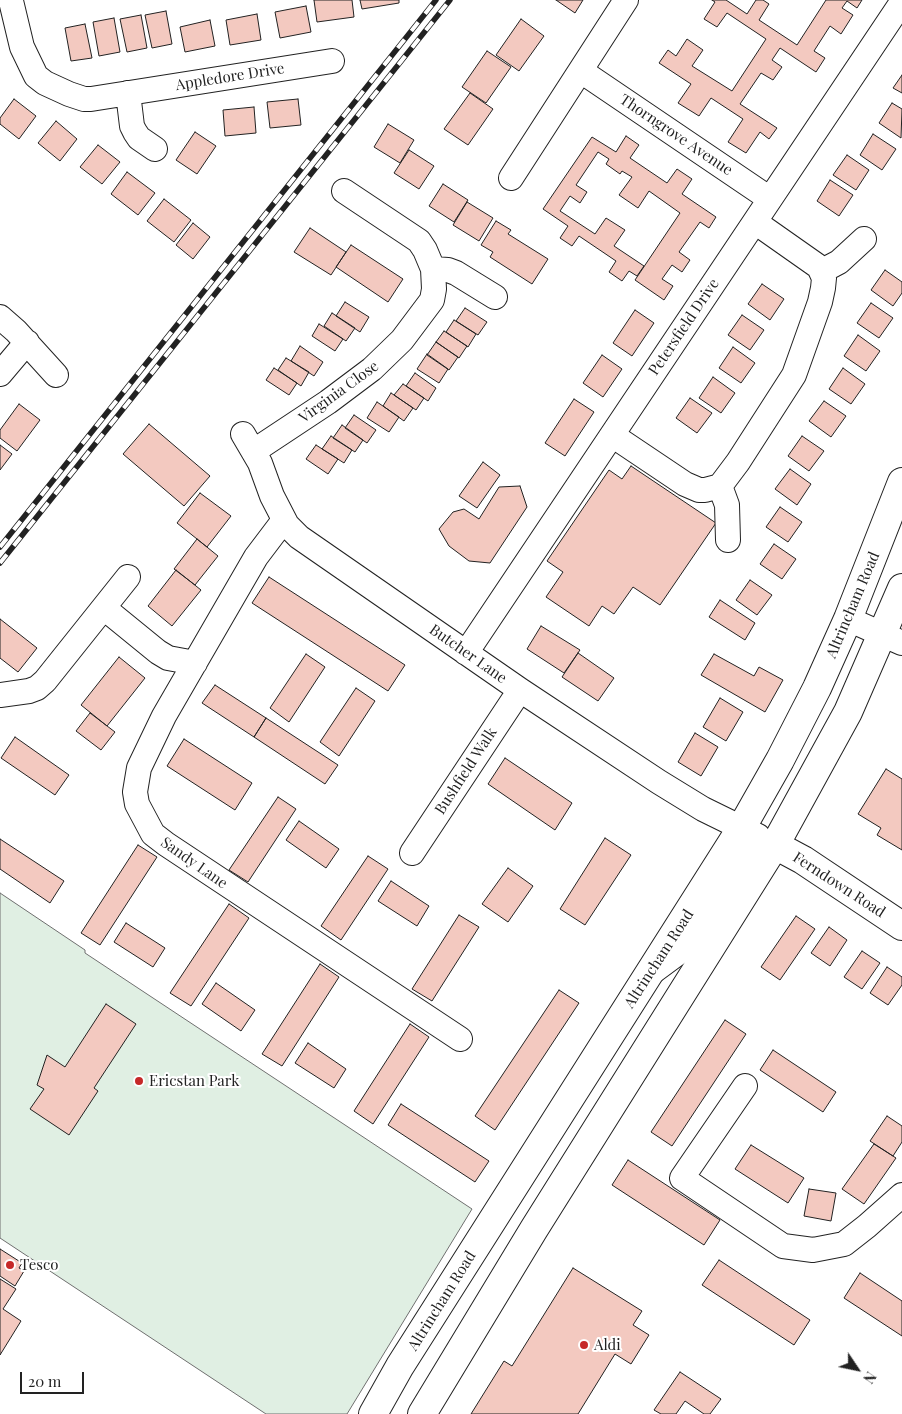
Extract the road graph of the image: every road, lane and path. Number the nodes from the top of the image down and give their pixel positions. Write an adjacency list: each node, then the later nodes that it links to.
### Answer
1 (626, 0): 5 (street)
2 (8, 1): 6 (street, Appledore Drive)
3 (902, 2): 10 (street, Petersfield Drive)
4 (332, 61): 6 (street, Appledore Drive)
5 (581, 71): 8 (street); 10 (street, Thorngrove Avenue)
6 (128, 93): 7 (street)
7 (154, 149)
8 (511, 178)
9 (344, 191): 13 (street, Virginia Close)
10 (770, 199): 11 (street, Petersfield Drive)
11 (754, 222): 14 (street); 20 (street, Petersfield Drive)
12 (864, 239): 14 (street)
13 (433, 269): 15 (street); 21 (street, Virginia Close)
14 (822, 271): 23 (street)
15 (495, 297)
16 (0, 317): 17 (street)
17 (27, 342): 18 (street); 19 (street)
18 (0, 374)
19 (56, 376)
20 (612, 435): 23 (street); 31 (street, Petersfield Drive)
21 (248, 443): 24 (street, Butcher Lane)
22 (902, 482): 29 (main road, Altrincham Road)
23 (720, 486): 25 (street)
24 (284, 520): 31 (street, Butcher Lane); 32 (street, Sandy Lane)
25 (728, 540)
26 (128, 577): 28 (street)
27 (902, 588): 30 (main road)
28 (104, 608): 32 (street); 34 (street)
29 (848, 618): 30 (street); 35 (main road, Altrincham Road)
30 (893, 638): 36 (main road)
31 (466, 653): 33 (street, Butcher Lane)
32 (195, 663): 40 (street, Sandy Lane)
33 (520, 690): 35 (street, Butcher Lane); 37 (street, Bushfield Walk)
34 (0, 695)
35 (742, 827): 36 (street, Butcher Lane); 39 (main road, Altrincham Road)
36 (775, 845): 38 (main road, Ferndown Road); 39 (main road); 44 (main road)
37 (412, 853)
38 (902, 926)
39 (652, 970): 43 (main road, Altrincham Road)
40 (460, 1039)
41 (745, 1086): 42 (street)
42 (901, 1198)
43 (373, 1414)
44 (422, 1414)

